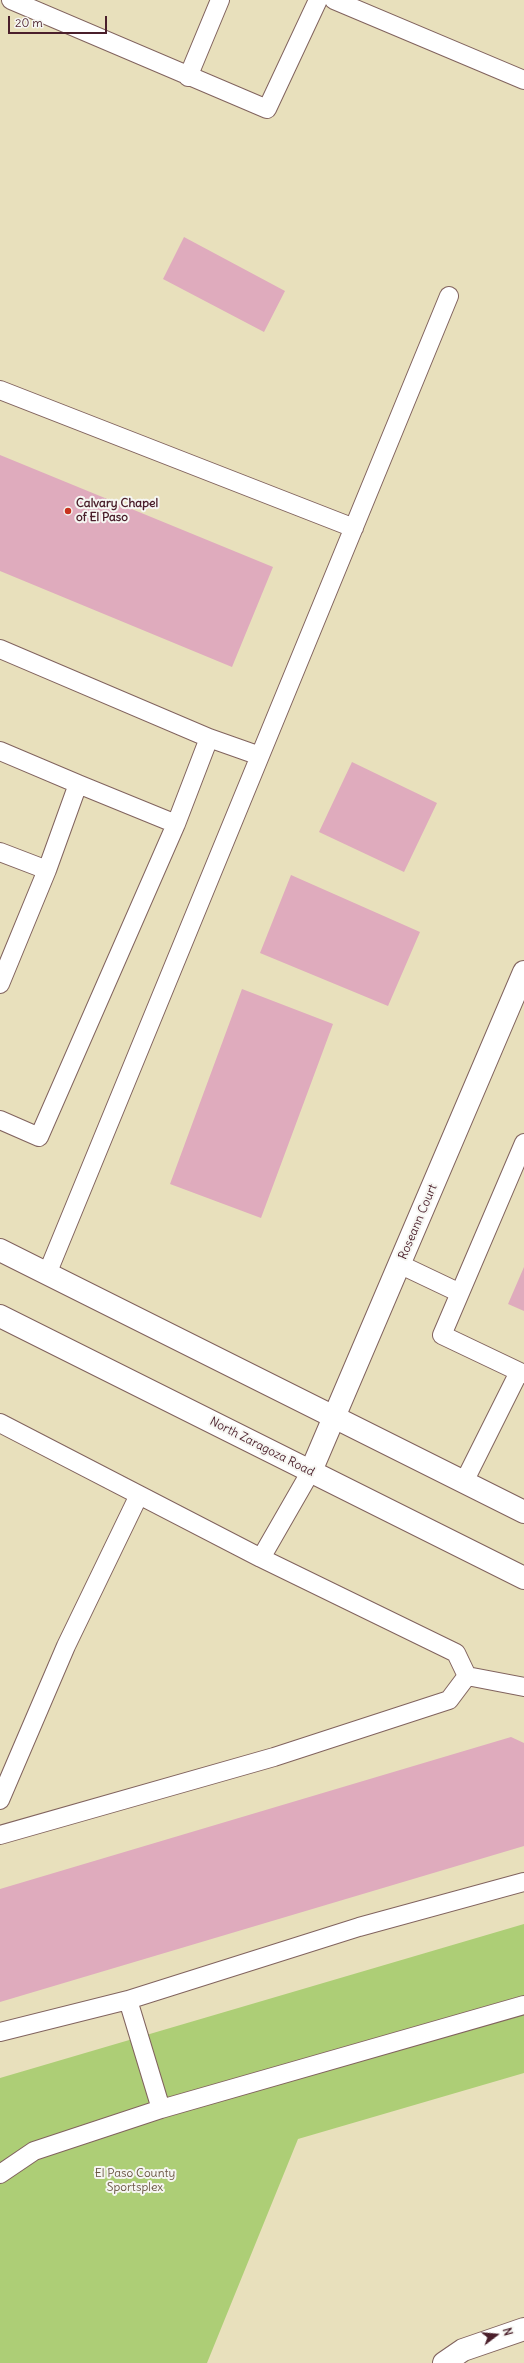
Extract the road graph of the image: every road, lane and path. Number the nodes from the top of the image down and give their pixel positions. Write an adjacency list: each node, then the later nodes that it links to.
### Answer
1 (11, 0): 5 (lane)
2 (220, 0): 5 (lane)
3 (318, 0): 5 (lane)
4 (334, 0): 6 (lane)
5 (188, 77)
6 (524, 80)
7 (449, 296): 9 (lane)
8 (0, 390): 9 (lane)
9 (354, 528): 13 (lane)
10 (0, 649): 11 (lane)
11 (209, 738): 13 (lane); 15 (lane)
12 (0, 751): 14 (lane)
13 (260, 756): 25 (lane)
14 (78, 784): 15 (lane); 17 (lane)
15 (176, 824): 21 (lane)
16 (0, 852): 17 (lane)
17 (47, 870): 18 (lane)
18 (5, 961): 20 (lane)
19 (522, 981): 24 (main road, Roseann Court)
20 (0, 984)
21 (0, 1120)
22 (524, 1143): 26 (lane)
23 (0, 1250): 25 (main road)
24 (399, 1264): 26 (lane); 29 (main road, Roseann Court)
25 (47, 1274): 29 (main road)
26 (460, 1293): 28 (lane)
27 (0, 1316): 31 (main road, North Zaragoza Road)
28 (522, 1373): 32 (lane)
29 (334, 1417): 31 (main road, Roseann Court); 32 (main road)
30 (0, 1423): 33 (lane)
31 (311, 1471): 35 (lane); 36 (main road, North Zaragoza Road)
32 (464, 1482): 34 (main road)
33 (139, 1495): 35 (lane); 39 (lane)
34 (524, 1512)
35 (260, 1558): 37 (lane)
36 (524, 1578)
37 (467, 1676): 38 (lane); 40 (lane)
38 (524, 1687)
39 (0, 1800)
40 (0, 1835)
41 (524, 1882): 42 (lane)
42 (128, 2000): 44 (lane); 45 (lane)
43 (524, 2005): 45 (lane)
44 (0, 2032)
45 (161, 2109): 46 (lane)
46 (0, 2174)
47 (524, 2329): 48 (main road)
48 (444, 2363)

